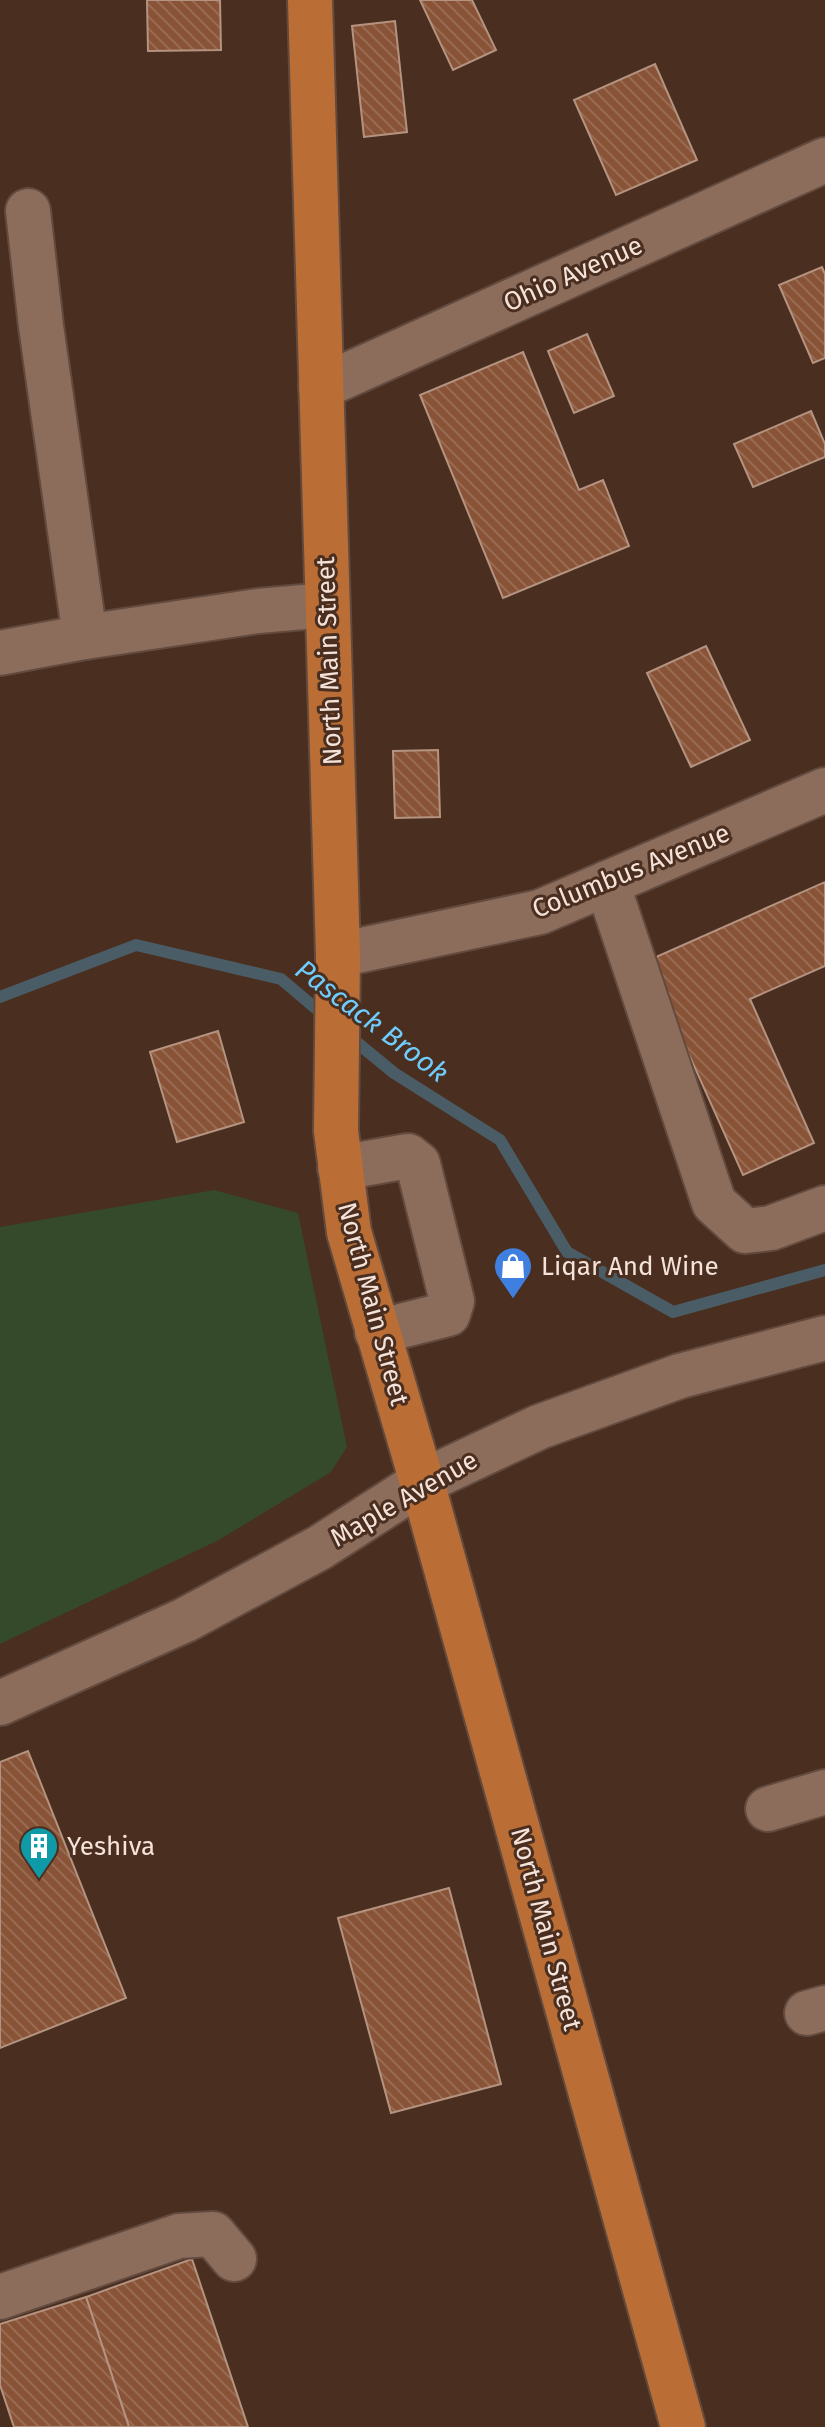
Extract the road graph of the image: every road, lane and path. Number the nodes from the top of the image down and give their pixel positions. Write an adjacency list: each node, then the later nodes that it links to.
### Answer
1 (310, 0): 4 (main road, North Main Street)
2 (825, 160): 4 (street, Ohio Avenue)
3 (28, 211): 6 (street)
4 (321, 387): 5 (main road, North Main Street)
5 (327, 605): 6 (street); 10 (main road, North Main Street)
6 (85, 637): 7 (street)
7 (0, 653)
8 (825, 790): 9 (street, Columbus Avenue)
9 (607, 883): 10 (street, Columbus Avenue); 12 (street)
10 (338, 975): 11 (main road, North Main Street)
11 (340, 1168): 13 (main road, North Main Street); 13 (street)
12 (825, 1208)
13 (377, 1332): 15 (main road, North Main Street)
14 (825, 1338): 15 (street, Maple Avenue)
15 (422, 1482): 16 (street, Maple Avenue); 21 (main road, North Main Street)
16 (0, 1703)
17 (825, 1792): 18 (street)
18 (768, 1809)
19 (234, 2259): 20 (street)
20 (0, 2297)
21 (683, 2427)

